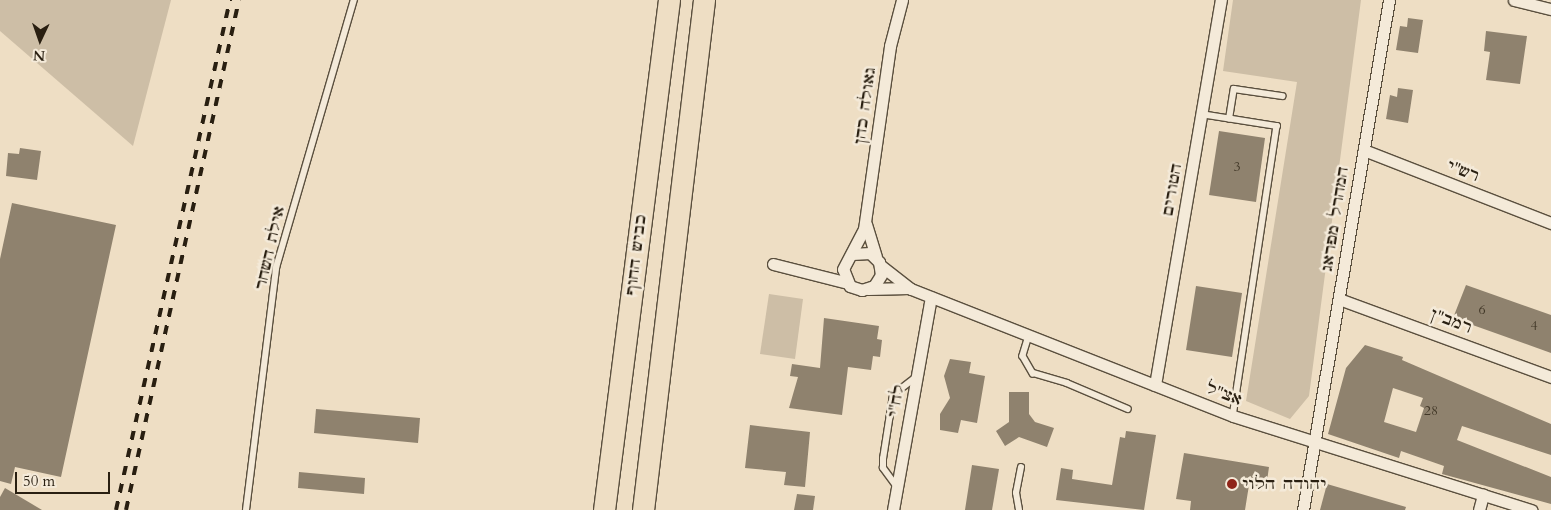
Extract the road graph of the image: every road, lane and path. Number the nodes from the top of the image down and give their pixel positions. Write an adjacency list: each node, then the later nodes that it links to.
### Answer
1 (354, 0): 35 (lane, אילת השחר)
2 (669, 0): 36 (highway, כביש החוף)
3 (704, 0): 37 (highway)
4 (902, 0): 13 (street, גאולה כהן)
5 (1221, 0): 10 (street, הטורים)
6 (1389, 0): 12 (street, המהרל מפראג)
7 (1514, 0): 8 (street)
8 (1551, 9)
9 (1282, 96): 11 (lane)
10 (1201, 114): 11 (lane); 28 (street, הטורים)
11 (1229, 118): 30 (lane)
12 (1364, 150): 14 (street, רש"י); 24 (street, המהרל מפראג)
13 (866, 218): 15 (street, גאולה כהן); 16 (street, גאולה כהן)
14 (1551, 223)
15 (852, 254): 16 (street); 17 (street)
16 (878, 261): 21 (street); 22 (street, אצ"ל)
17 (844, 263): 19 (street); 20 (street)
18 (773, 264): 19 (street)
19 (819, 278): 20 (street)
20 (848, 283): 21 (street)
21 (868, 289): 22 (street, אצ"ל)
22 (911, 289): 23 (street, אצ"ל)
23 (931, 297): 25 (street, אצ"ל); 27 (street, לח"י)
24 (1339, 299): 26 (street, רמב"ן); 31 (street, המהרל מפראג)
25 (1029, 336): 28 (street, אצ"ל); 29 (lane)
26 (1551, 377)
27 (916, 378): 33 (street, לח"י); 33 (lane)
28 (1155, 385): 30 (street, אצ"ל)
29 (1128, 409)
30 (1233, 416): 31 (street, אצ"ל)
31 (1313, 442): 34 (street, אצ"ל); 40 (street, המהרל מפראג)
32 (1021, 467): 39 (lane)
33 (897, 487): 38 (street, לח"י)
34 (1483, 494): 41 (street); 42 (street, אצ"ל)
35 (246, 510)
36 (604, 510)
37 (644, 510)
38 (893, 510)
39 (1019, 510)
40 (1302, 510)
41 (1479, 510)
42 (1532, 510)

